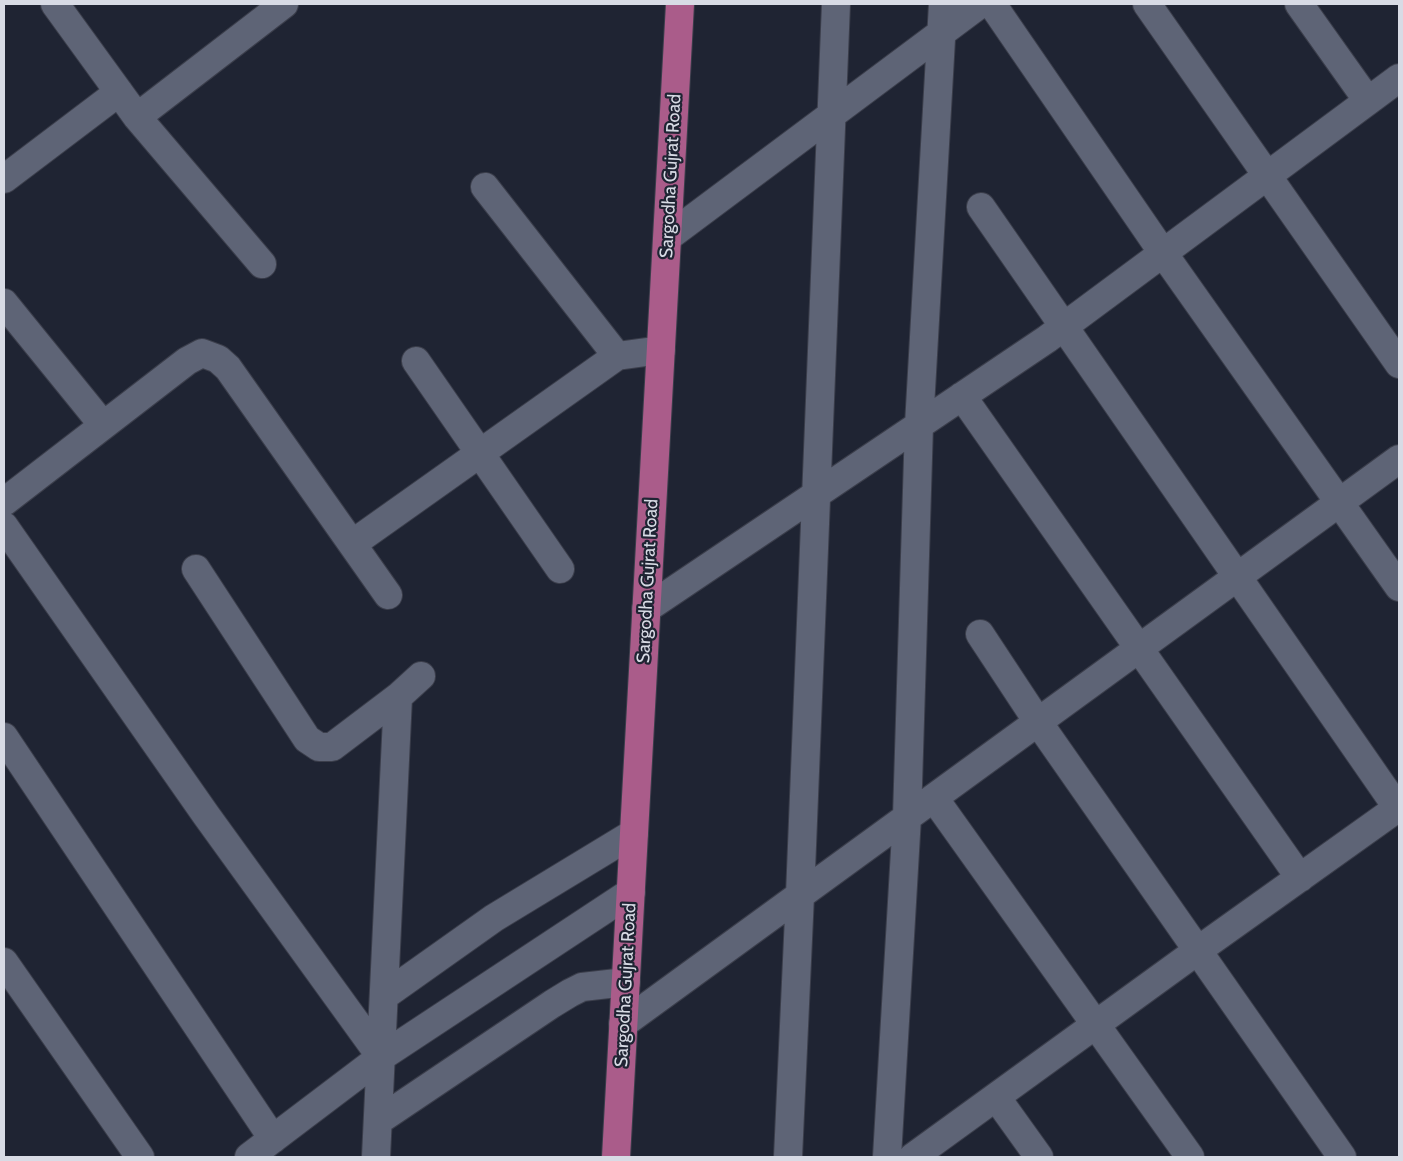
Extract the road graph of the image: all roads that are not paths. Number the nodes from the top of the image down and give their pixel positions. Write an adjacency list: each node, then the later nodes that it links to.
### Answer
1 (55, 4): 12 (street)
2 (680, 4): 20 (main road, Sargodha Gujrat Road)
3 (836, 4): 14 (street)
4 (943, 4): 10 (street)
5 (980, 4): 10 (street)
6 (992, 4): 21 (street)
7 (1147, 4): 16 (street)
8 (1299, 4): 13 (street)
9 (269, 8): 15 (street)
10 (943, 31): 14 (street); 31 (street)
11 (1399, 78): 13 (street)
12 (119, 92): 15 (street); 17 (street)
13 (1368, 101): 16 (street)
14 (831, 115): 20 (street); 34 (street)
15 (137, 116): 22 (street)
16 (1266, 176): 21 (street); 28 (street)
17 (4, 179)
18 (485, 187): 26 (street)
19 (981, 207): 24 (street)
20 (668, 237): 25 (main road, Sargodha Gujrat Road)
21 (1163, 253): 24 (street); 36 (street)
22 (262, 264)
23 (4, 303): 30 (street)
24 (1065, 326): 29 (street); 41 (street)
25 (661, 350): 26 (street); 44 (main road, Sargodha Gujrat Road)
26 (616, 356): 32 (street)
27 (416, 361): 32 (street)
28 (1399, 364)
29 (962, 396): 31 (street); 46 (street)
30 (103, 425): 35 (street); 38 (street)
31 (919, 425): 34 (street); 53 (street)
32 (480, 453): 38 (street); 40 (street)
33 (1399, 459): 36 (street)
34 (816, 495): 44 (street); 57 (street)
35 (4, 502)
36 (1340, 502): 41 (street); 42 (street)
37 (4, 526): 64 (street)
38 (352, 544): 43 (street)
39 (196, 569): 48 (street)
40 (560, 569)
41 (1238, 576): 46 (street); 52 (street)
42 (1399, 587)
43 (388, 595)
44 (646, 609): 54 (main road, Sargodha Gujrat Road)
45 (980, 634): 49 (street)
46 (1139, 648): 49 (street); 55 (street)
47 (421, 676): 48 (street)
48 (398, 697): 61 (street)
49 (1038, 722): 51 (street); 58 (street)
50 (4, 737): 67 (street)
51 (934, 798): 53 (street); 63 (street)
52 (1399, 808): 55 (street)
53 (907, 818): 57 (street); 73 (street)
54 (634, 833): 56 (main road, Sargodha Gujrat Road); 61 (street)
55 (1300, 878): 58 (street)
56 (630, 892): 60 (main road, Sargodha Gujrat Road); 64 (street)
57 (800, 895): 62 (street); 72 (street)
58 (1197, 950): 63 (street); 77 (street)
59 (4, 962): 68 (street)
60 (626, 982): 62 (main road, Sargodha Gujrat Road); 66 (street)
61 (384, 996): 64 (street)
62 (623, 1024): 71 (main road, Sargodha Gujrat Road)
63 (1095, 1024): 65 (street); 76 (street)
64 (381, 1057): 66 (street); 67 (street)
65 (996, 1097): 74 (street); 75 (street)
66 (378, 1121): 70 (street)
67 (273, 1139): 69 (street)
68 (140, 1157)
69 (248, 1157)
70 (376, 1157)
71 (616, 1157)
72 (788, 1157)
73 (887, 1157)
74 (913, 1157)
75 (1038, 1157)
76 (1190, 1157)
77 (1342, 1157)

